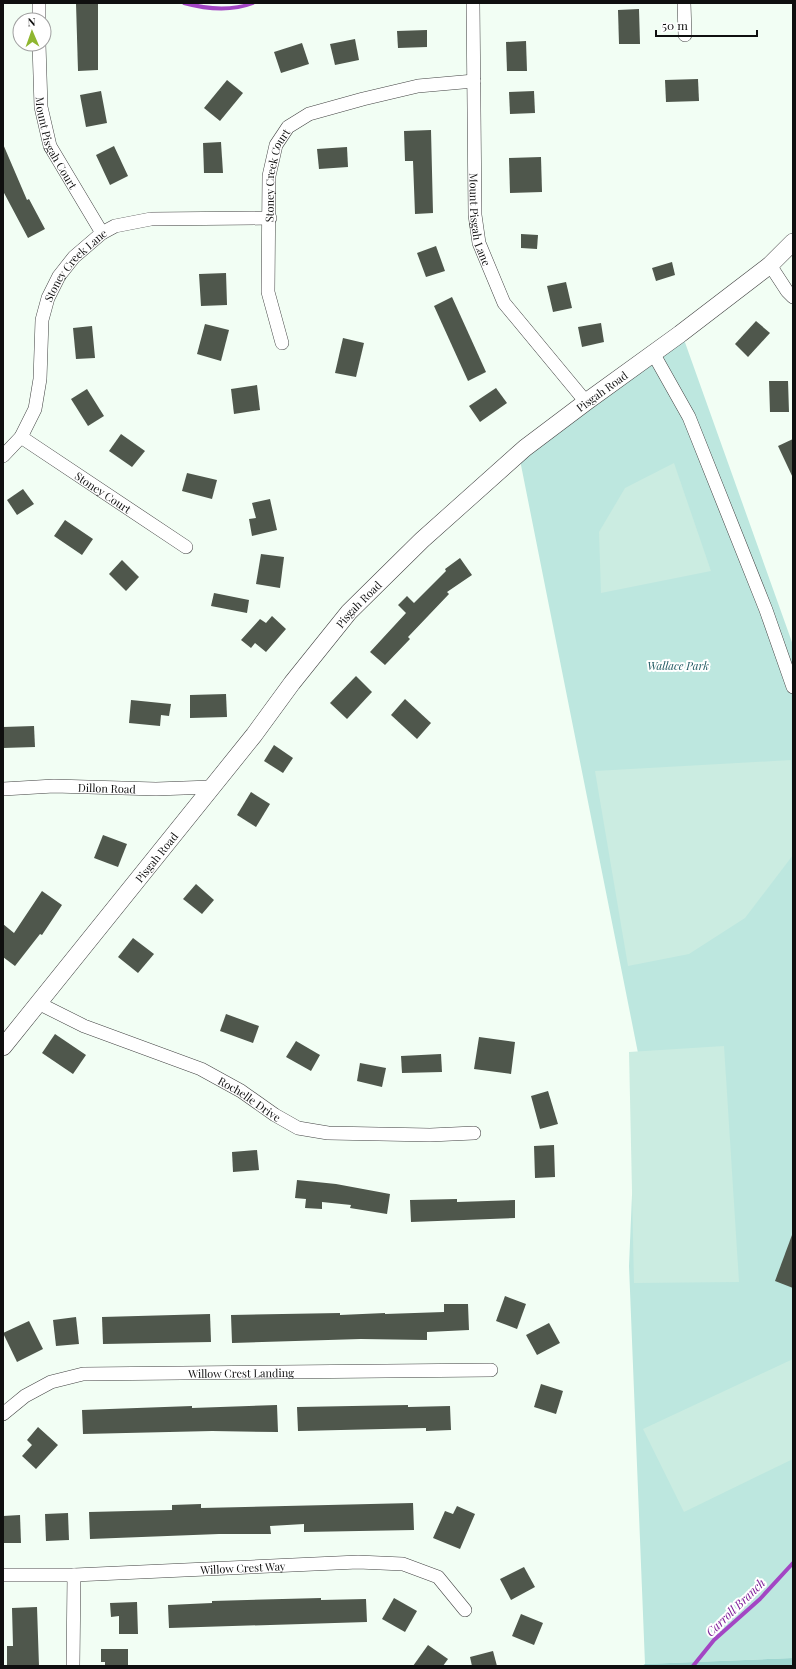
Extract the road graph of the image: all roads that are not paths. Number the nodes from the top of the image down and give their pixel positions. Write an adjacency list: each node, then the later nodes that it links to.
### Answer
1 (473, 3): 5 (street, Mount Pisgah Lane)
2 (684, 3): 3 (street)
3 (685, 35)
4 (39, 52): 7 (street, Mount Pisgah Court)
5 (474, 81): 6 (street, Stoney Creek Court); 13 (street, Mount Pisgah Lane)
6 (270, 218): 7 (street, Stoney Creek Lane); 11 (street, Stoney Creek Court)
7 (102, 233): 14 (street, Stoney Creek Lane)
8 (793, 242): 9 (street, Pisgah Road)
9 (770, 265): 10 (street); 12 (street, Pisgah Road)
10 (793, 297)
11 (282, 343)
12 (653, 353): 13 (street, Pisgah Road); 17 (street)
13 (586, 402): 18 (street, Pisgah Road)
14 (21, 437): 15 (street, Stoney Creek Lane); 16 (street, Stoney Court)
15 (3, 456)
16 (186, 547)
17 (793, 686)
18 (211, 788): 19 (street, Dillon Road); 20 (street, Pisgah Road)
19 (3, 789)
20 (38, 1003): 21 (street, Pisgah Road); 22 (street, Rochelle Drive)
21 (3, 1047)
22 (474, 1133)
23 (491, 1370): 24 (street, Willow Crest Landing)
24 (3, 1414)
25 (3, 1575): 26 (street, Willow Crest Way)
26 (74, 1576): 27 (street, Willow Crest Way); 28 (street)
27 (465, 1610)
28 (73, 1666)

